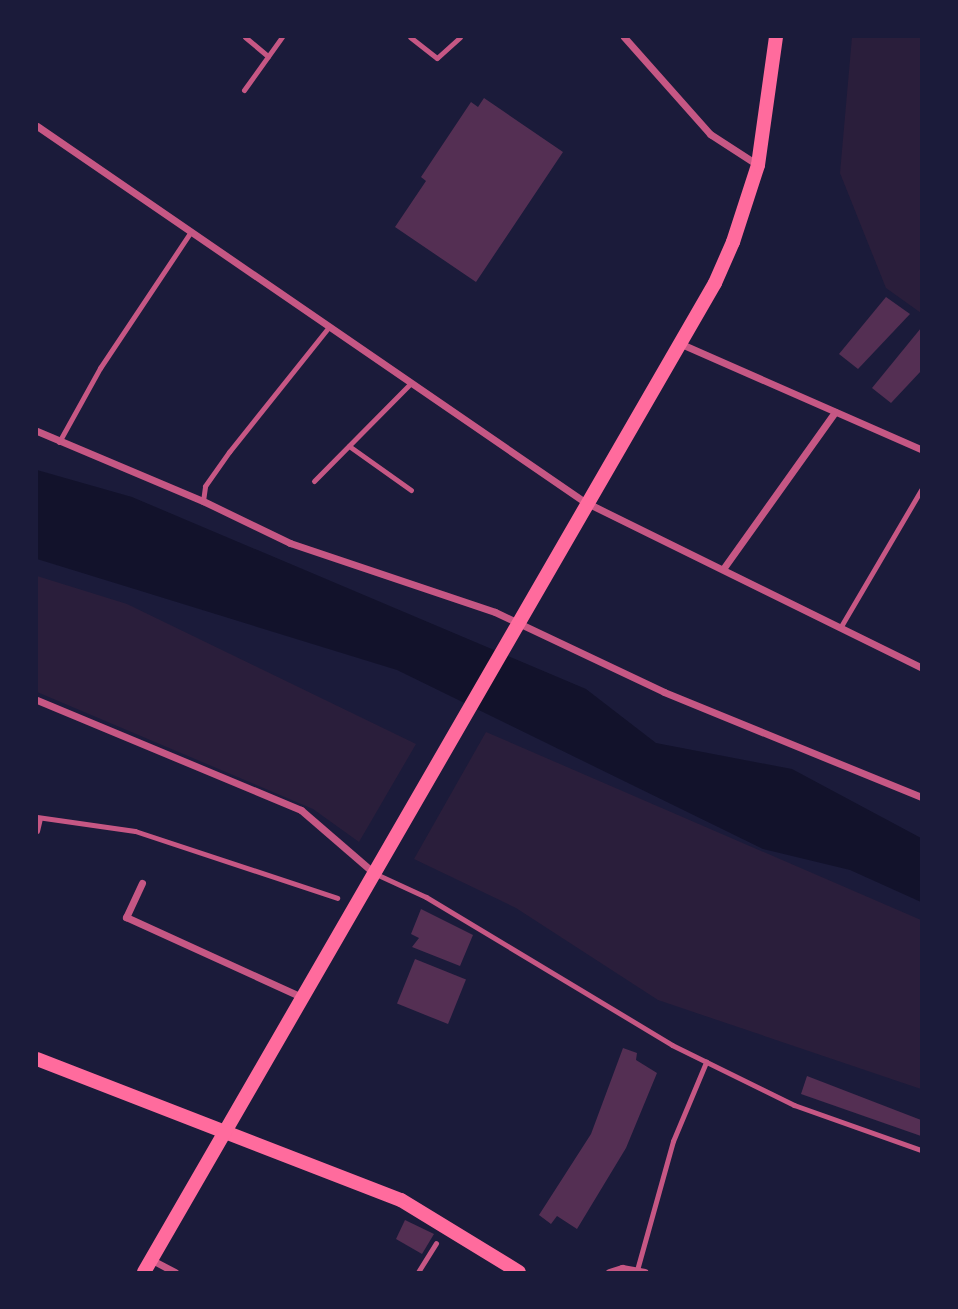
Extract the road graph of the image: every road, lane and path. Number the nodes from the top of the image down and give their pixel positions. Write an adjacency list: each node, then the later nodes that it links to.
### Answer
1 (245, 37): 7 (lane)
2 (282, 37): 7 (lane)
3 (410, 37): 4 (lane)
4 (460, 37)
5 (624, 37): 10 (street)
6 (776, 37): 10 (main road)
7 (268, 56): 8 (lane)
8 (244, 90)
9 (37, 126): 11 (street)
10 (758, 165): 13 (main road)
11 (190, 233): 12 (street); 17 (lane)
12 (328, 328): 14 (street); 23 (lane)
13 (679, 343): 15 (street); 24 (main road)
14 (409, 385): 18 (lane); 24 (street)
15 (835, 412): 19 (street); 25 (street)
16 (37, 431): 17 (street)
17 (60, 442): 23 (street)
18 (349, 446): 20 (lane); 21 (lane)
19 (921, 449)
20 (314, 481)
21 (411, 490)
22 (921, 490): 27 (lane)
23 (203, 501): 26 (street)
24 (585, 502): 25 (street); 26 (main road)
25 (723, 569): 27 (street)
26 (514, 627): 30 (street); 33 (main road)
27 (840, 628): 28 (street)
28 (921, 667)
29 (37, 700): 33 (street)
30 (921, 797)
31 (38, 818): 32 (lane); 35 (lane)
32 (37, 831)
33 (374, 873): 36 (main road); 38 (lane)
34 (142, 883): 36 (street)
35 (337, 898)
36 (304, 998): 39 (main road)
37 (37, 1059): 39 (main road)
38 (706, 1062): 40 (lane); 43 (lane)
39 (226, 1132): 42 (main road); 46 (main road)
40 (921, 1150)
41 (436, 1243): 45 (lane)
42 (148, 1266): 44 (street)
43 (641, 1271): 47 (street)
44 (175, 1272)
45 (418, 1272)
46 (519, 1272)
47 (609, 1272)

